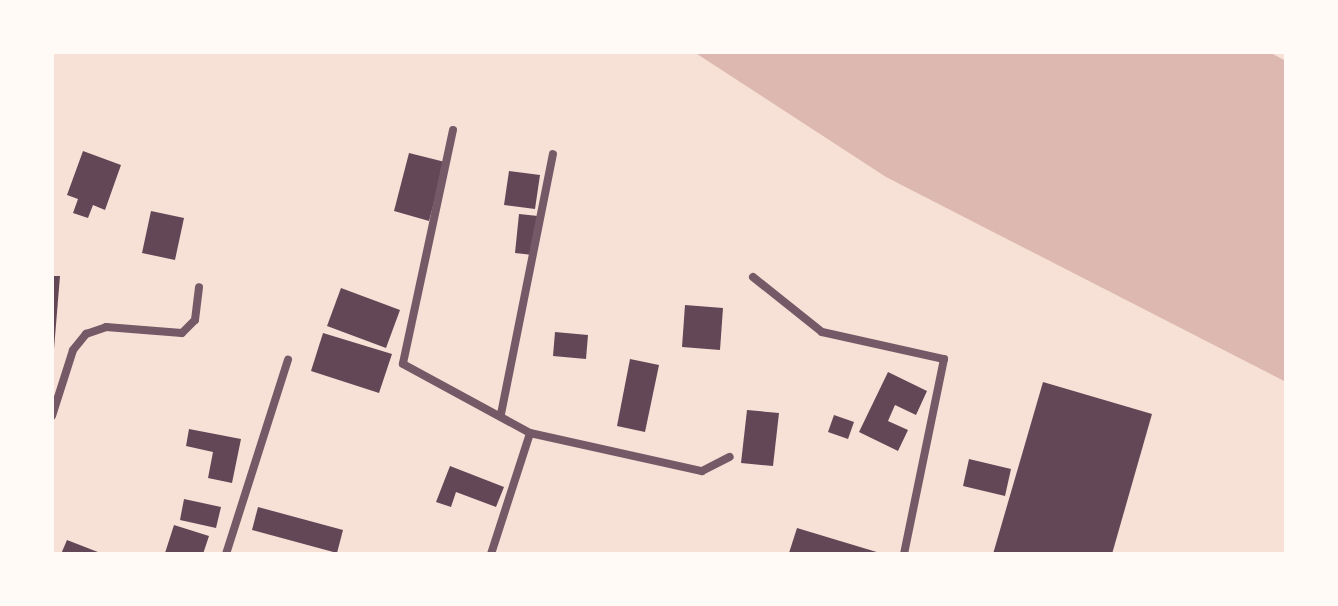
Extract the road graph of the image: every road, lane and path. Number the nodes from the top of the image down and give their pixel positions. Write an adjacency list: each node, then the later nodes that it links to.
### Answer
1 (453, 130): 6 (street)
2 (553, 154): 6 (street)
3 (753, 277): 12 (street)
4 (199, 287): 7 (street)
5 (288, 360): 10 (street)
6 (501, 414): 8 (street)
7 (52, 416)
8 (530, 433): 9 (street); 11 (street)
9 (730, 457)
10 (226, 554)
11 (491, 554)
12 (904, 554)

